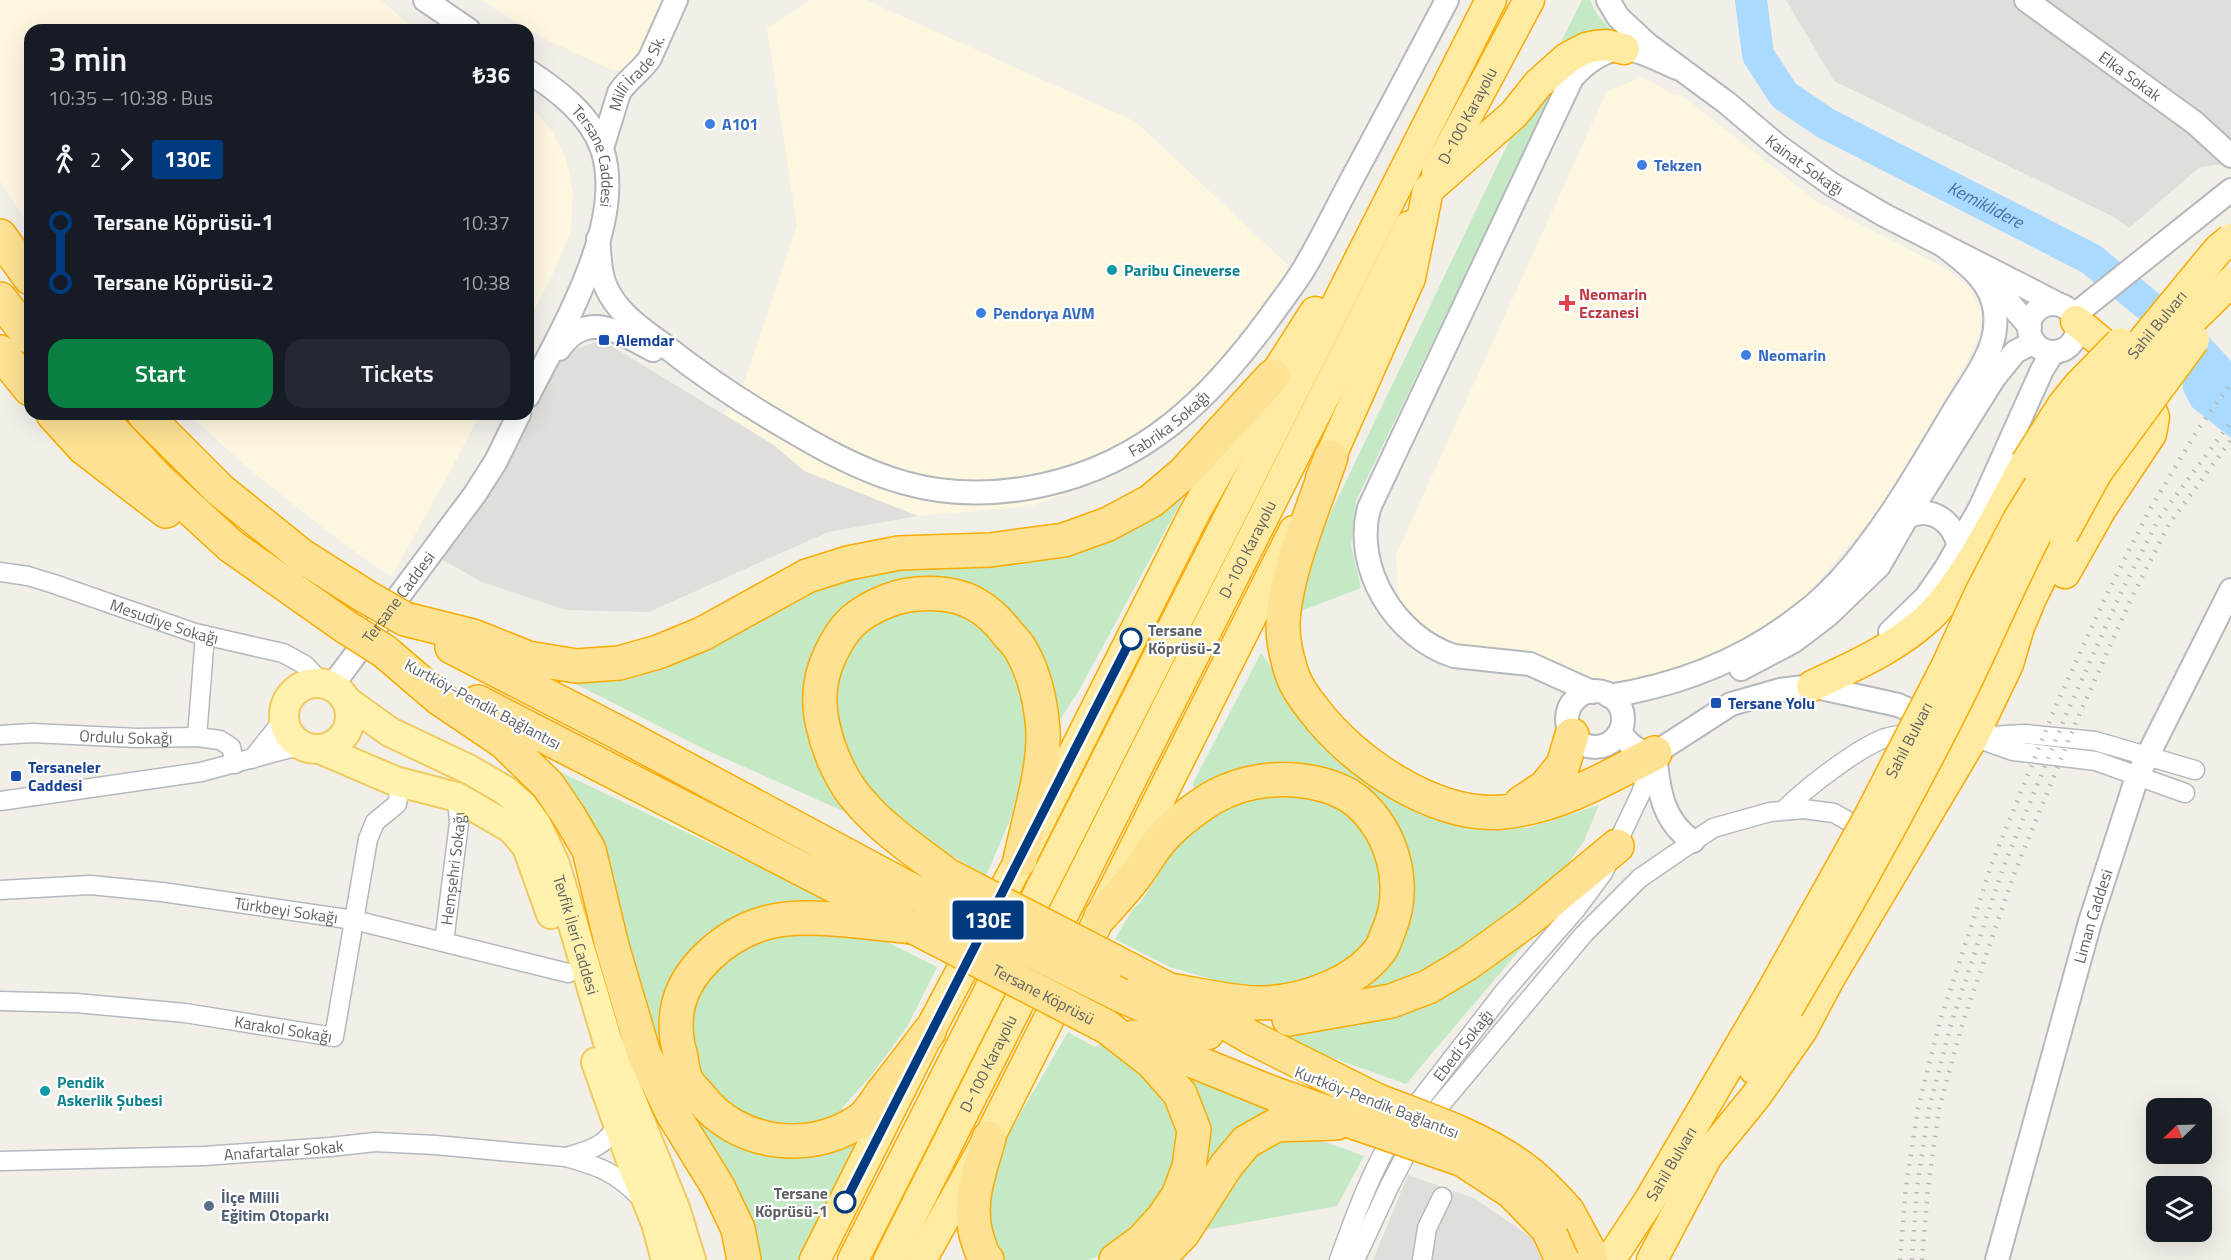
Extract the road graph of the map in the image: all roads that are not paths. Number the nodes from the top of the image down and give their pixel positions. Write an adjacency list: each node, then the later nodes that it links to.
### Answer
1 (425, 0): 9 (street)
2 (676, 0): 14 (street, Millî İrade Sk.)
3 (1447, 0): 29 (street, Fabrika Sokağı)
4 (1491, 0): 16 (highway, D-100 Karayolu)
5 (1529, 0): 11 (highway, D-100 Karayolu)
6 (1541, 0): 11 (highway)
7 (1608, 0): 12 (street)
8 (2026, 0): 15 (street, Elka Sokak)
9 (460, 24)
10 (1624, 49): 12 (street); 16 (highway); 48 (street)
11 (1498, 57): 16 (highway, D-100 Karayolu)
12 (1677, 68): 21 (street, Kainat Sokağı)
13 (534, 75): 14 (street, Tersane Caddesi)
14 (602, 148): 19 (street, Tersane Caddesi)
15 (2231, 156)
16 (1414, 184): 30 (highway); 38 (highway); 97 (highway, D-100 Karayolu); 98 (highway, D-100 Karayolu)
17 (2231, 190): 25 (street)
18 (0, 237): 22 (highway)
19 (598, 239): 29 (street, Fabrika Sokağı); 32 (street, Tersane Caddesi)
20 (2224, 244): 49 (highway, bridge); 82 (highway, Sahil Bulvarı, bridge)
21 (1944, 246): 25 (street); 27 (street); 51 (street)
22 (24, 270)
23 (2231, 284): 47 (highway, bridge); 82 (highway, Sahil Bulvarı, bridge)
24 (0, 298): 26 (highway)
25 (2074, 311): 27 (street); 27 (street); 47 (highway)
26 (24, 329)
27 (2039, 340): 39 (street); 41 (street)
28 (0, 352): 31 (highway)
29 (702, 375): 33 (street, Fabrika Sokağı)
30 (1273, 376): 44 (highway); 72 (highway)
31 (24, 382)
32 (534, 384)
33 (534, 386)
34 (58, 420): 40 (highway)
35 (102, 420): 40 (highway, Kurtköy-Pendik Bağlantısı)
36 (150, 420): 44 (highway, bridge)
37 (516, 420): 50 (street, Tersane Caddesi)
38 (1332, 457): 68 (highway); 75 (highway)
39 (1906, 517): 41 (street); 51 (street)
40 (231, 546): 46 (highway, Kurtköy-Pendik Bağlantısı, bridge)
41 (1959, 546): 49 (street)
42 (0, 572): 45 (street, Mesudiye Sokağı)
43 (2231, 590): 59 (street, Liman Caddesi)
44 (405, 619): 74 (highway)
45 (205, 635): 50 (street, Mesudiye Sokağı); 56 (street)
46 (384, 651): 74 (highway, Kurtköy-Pendik Bağlantısı); 95 (highway)
47 (2008, 664): 54 (highway)
48 (1541, 669): 51 (street); 53 (street)
49 (1812, 686): 54 (street); 58 (street)
50 (334, 690): 52 (main road); 57 (main road); 94 (main road, Tevfik İleri Caddesi)
51 (1610, 707): 53 (street); 53 (street); 58 (street)
52 (284, 720): 57 (main road); 60 (street)
53 (1570, 724): 68 (highway)
54 (1962, 733): 59 (street); 62 (street); 67 (street); 69 (highway)
55 (0, 735): 56 (street, Ordulu Sokağı)
56 (197, 737): 60 (street, Ordulu Sokağı)
57 (311, 747): 60 (street); 63 (main road, Tevfik İleri Caddesi)
58 (1654, 753): 68 (highway); 70 (street); 71 (street, Ebedi Sokağı)
59 (2149, 755): 61 (street); 62 (street, Liman Caddesi)
60 (243, 762): 66 (street)
61 (2195, 770)
62 (2137, 777): 64 (street); 110 (street, Liman Caddesi)
63 (395, 781): 65 (main road, Tevfik İleri Caddesi); 76 (street, Karakol Sokağı)
64 (2185, 793)
65 (457, 797): 77 (street, Hemşehri Sokağı); 78 (main road, Tevfik İleri Caddesi)
66 (0, 801)
67 (1784, 810): 69 (street); 70 (street)
68 (1500, 812)
69 (1918, 831): 88 (highway)
70 (1693, 841): 104 (street)
71 (1617, 846): 79 (highway); 103 (street, Ebedi Sokağı)
72 (1020, 860): 74 (highway); 84 (highway)
73 (0, 890): 76 (street, Türkbeyi Sokağı)
74 (930, 901): 79 (highway, bridge); 80 (highway, Tersane Köprüsü, bridge); 83 (highway, Tersane Köprüsü, bridge); 84 (highway)
75 (1101, 916): 79 (highway); 87 (highway)
76 (354, 920): 77 (street, Türkbeyi Sokağı); 81 (street, Karakol Sokağı)
77 (444, 942): 78 (street, Türkbeyi Sokağı)
78 (568, 973): 86 (main road, Tevfik İleri Caddesi)
79 (1169, 990): 85 (highway)
80 (1120, 995): 85 (highway, Kurtköy-Pendik Bağlantısı)
81 (0, 1000)
82 (1779, 1001): 88 (highway, Sahil Bulvarı); 108 (highway, Sahil Bulvarı)
83 (1107, 1026): 85 (highway, Kurtköy-Pendik Bağlantısı); 101 (highway)
84 (929, 1032): 96 (highway)
85 (1366, 1112): 102 (highway); 106 (highway, Kurtköy-Pendik Bağlantısı, bridge); 107 (highway, Kurtköy-Pendik Bağlantısı, bridge)
86 (618, 1125): 89 (street); 92 (main road, Tevfik İleri Caddesi)
87 (989, 1138): 99 (highway); 100 (highway)
88 (1707, 1156): 109 (highway)
89 (566, 1157): 90 (street, Anafartalar Sokak); 92 (street)
90 (0, 1161)
91 (1442, 1197): 105 (street)
92 (656, 1223): 93 (main road, Tevfik İleri Caddesi)
93 (666, 1260)
94 (691, 1260)
95 (744, 1260)
96 (815, 1260)
97 (853, 1260)
98 (889, 1260)
99 (921, 1260)
100 (987, 1260)
101 (1116, 1260)
102 (1157, 1260)
103 (1339, 1260)
104 (1355, 1260)
105 (1422, 1260)
106 (1562, 1260)
107 (1590, 1260)
108 (1610, 1260)
109 (1652, 1260)
110 (1997, 1260)

